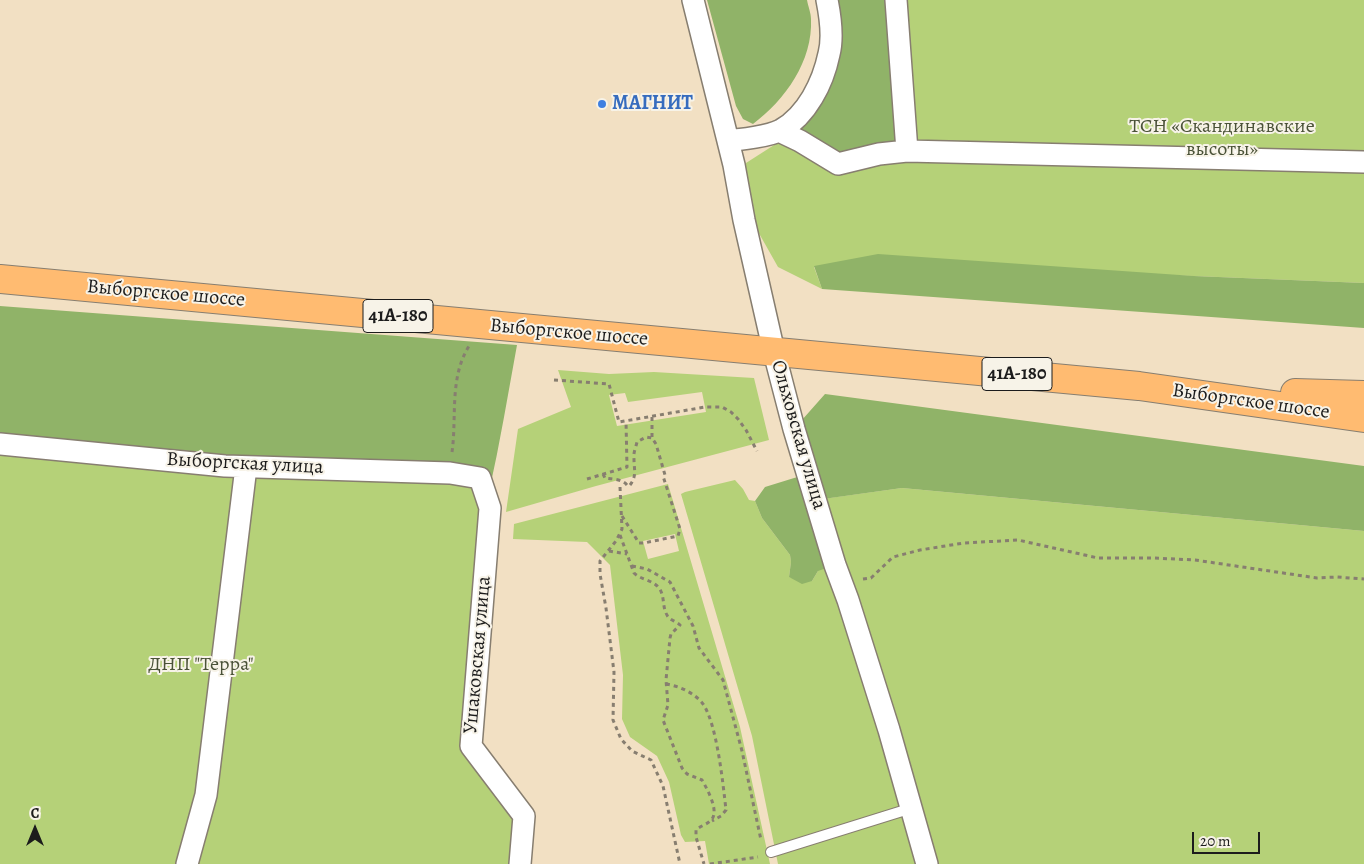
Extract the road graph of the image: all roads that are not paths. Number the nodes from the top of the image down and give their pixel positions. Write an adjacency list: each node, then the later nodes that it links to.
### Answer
1 (693, 0): 5 (street, Ольховская улица)
2 (827, 0): 4 (street)
3 (896, 0): 6 (street)
4 (779, 131): 5 (street); 6 (street)
5 (728, 140): 9 (street, Ольховская улица)
6 (908, 151): 7 (street)
7 (1364, 162)
8 (0, 279): 9 (main road, Выборгское шоссе / 41А-180)
9 (774, 352): 10 (main road, Выборгское шоссе / 41А-180); 16 (street, Ольховская улица)
10 (1139, 386): 11 (main road, Выборгское шоссе / 41А-180); 12 (main road, Выборгское шоссе / 41А-180)
11 (1364, 395)
12 (1364, 418)
13 (0, 444): 14 (street, Выборгская улица)
14 (246, 467): 15 (street, Выборгская улица); 18 (street)
15 (484, 489): 19 (street, Ушаковская улица)
16 (912, 808): 17 (lane); 20 (street, Ольховская улица)
17 (767, 849)
18 (187, 864)
19 (520, 864)
20 (927, 864)

